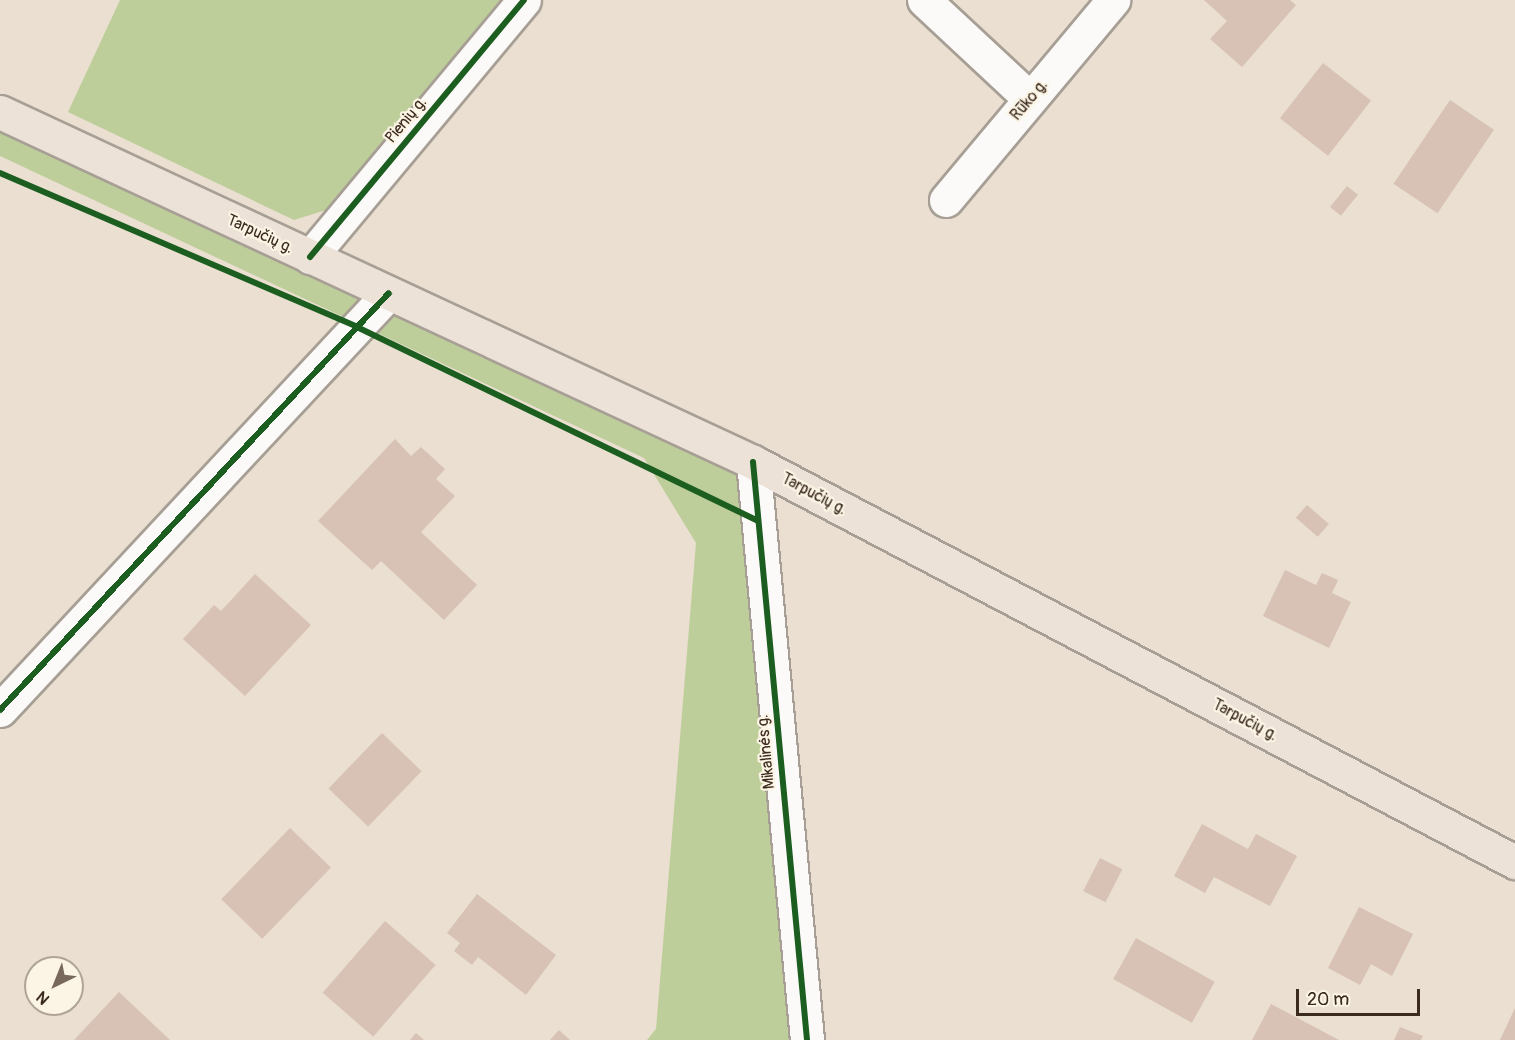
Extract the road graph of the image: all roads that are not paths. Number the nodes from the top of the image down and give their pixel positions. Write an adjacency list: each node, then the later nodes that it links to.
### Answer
1 (524, 0): 7 (street, Pienių g.)
2 (924, 0): 4 (street)
3 (1113, 0): 4 (street, Rūko g.)
4 (1030, 99): 6 (street, Rūko g.)
5 (0, 112): 7 (main road, Tarpučių g.)
6 (946, 200)
7 (310, 257): 8 (main road, Tarpučių g.)
8 (388, 293): 9 (main road, Tarpučių g.); 10 (street)
9 (753, 462): 11 (main road, Tarpučių g.); 12 (street, Mikalinės g.)
10 (0, 710)
11 (1515, 862)
12 (807, 1040)

